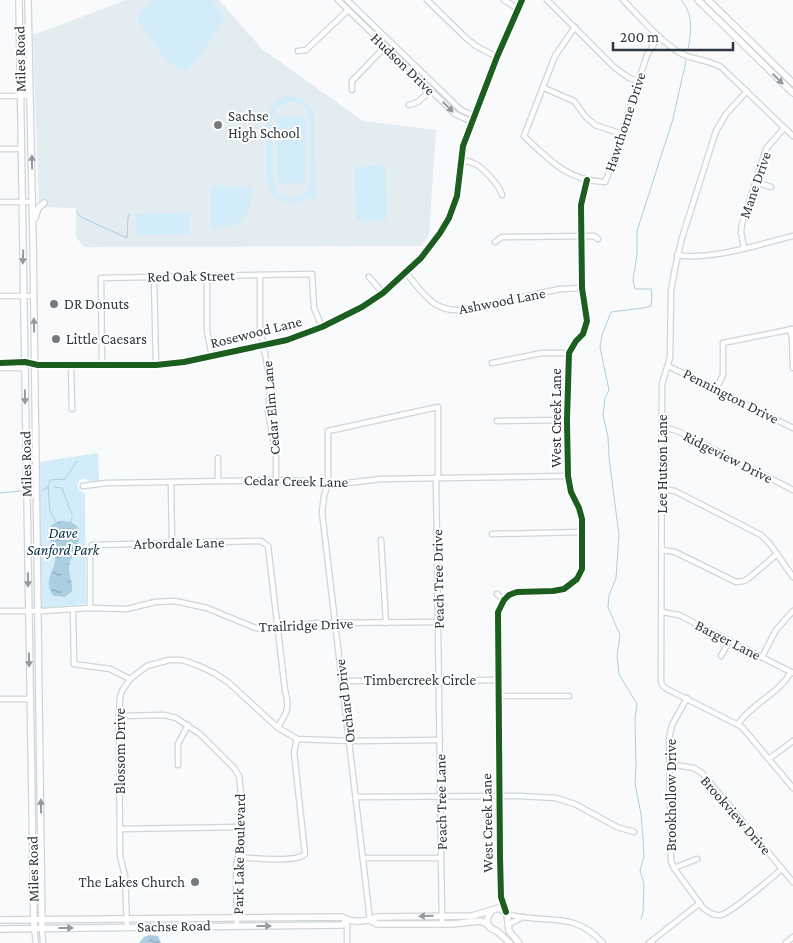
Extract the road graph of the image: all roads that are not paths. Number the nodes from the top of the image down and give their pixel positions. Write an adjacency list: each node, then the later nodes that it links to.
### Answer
1 (19, 0): 27 (main road, Miles Road)
2 (28, 0): 28 (main road, Miles Road)
3 (338, 0): 13 (street, Hudson Drive)
4 (347, 0): 30 (street, Hudson Drive)
5 (427, 0): 18 (street)
6 (504, 0): 12 (street)
7 (522, 0): 12 (street, Rosewood Lane)
8 (547, 0): 14 (street)
9 (623, 0): 15 (street)
10 (698, 0): 25 (main road, one-way to 25)
11 (708, 0): 20 (main road)
12 (518, 9): 18 (street, Rosewood Lane)
13 (348, 10): 16 (street, Hudson Drive); 17 (street)
14 (575, 27): 19 (street); 21 (street)
15 (659, 36): 19 (street, Hawthorne Drive); 24 (street)
16 (385, 47): 22 (street); 23 (street, Hudson Drive)
17 (298, 52)
18 (498, 57): 30 (street, Rosewood Lane)
19 (639, 81): 33 (street, Hawthorne Drive)
20 (793, 83)
21 (544, 88): 33 (street); 38 (street)
22 (352, 90)
23 (430, 91): 29 (street); 31 (street, Hudson Drive, one-way to 31)
24 (747, 91): 32 (street); 52 (street, Lee Hutson Lane)
25 (793, 93)
26 (0, 96): 27 (street)
27 (21, 96): 28 (street); 36 (main road, Miles Road)
28 (30, 96): 44 (main road, Miles Road, one-way to 28)
29 (409, 105)
30 (474, 116): 31 (street, Rosewood Lane)
31 (472, 122): 37 (street, Rosewood Lane)
32 (784, 128): 34 (street); 39 (street, Mane Drive)
33 (622, 134): 38 (street, Hawthorne Drive)
34 (793, 136)
35 (0, 149): 36 (street)
36 (22, 149): 43 (main road, Miles Road)
37 (461, 160): 41 (street); 53 (street, Rosewood Lane)
38 (586, 180): 47 (street, West Creek Lane)
39 (755, 182): 40 (street); 51 (street, Mane Drive)
40 (771, 187)
41 (502, 195)
42 (0, 202): 43 (street)
43 (23, 202): 44 (street); 61 (main road, Miles Road, one-way to 61)
44 (32, 202): 46 (main road, Miles Road)
45 (44, 203): 46 (main road)
46 (33, 227): 62 (main road, Miles Road)
47 (582, 236): 49 (street); 50 (street); 58 (street, West Creek Lane)
48 (793, 236): 51 (street)
49 (598, 239)
50 (495, 242)
51 (744, 248): 52 (street)
52 (677, 256): 75 (street, Lee Hutson Lane)
53 (406, 273): 58 (street, Ashwood Lane); 59 (street, Rosewood Lane)
54 (260, 275): 55 (street, Red Oak Street); 63 (street, Red Oak Street); 65 (street, Cedar Elm Lane)
55 (207, 276): 56 (street, Red Oak Street); 67 (street)
56 (154, 277): 71 (street, Red Oak Street); 74 (street)
57 (369, 277): 59 (street)
58 (582, 288): 66 (street, West Creek Lane)
59 (383, 293): 63 (street, Rosewood Lane)
60 (0, 296): 61 (street)
61 (23, 296): 62 (street); 72 (main road, Miles Road)
62 (34, 296): 73 (main road, Miles Road, one-way to 62)
63 (322, 327): 65 (street, Rosewood Lane)
64 (792, 329): 77 (street); 78 (street)
65 (264, 345): 67 (street, Rosewood Lane); 88 (street, Cedar Elm Lane)
66 (569, 353): 69 (street); 80 (street, West Creek Lane)
67 (212, 356): 74 (street, Rosewood Lane)
68 (0, 363): 72 (street, Rosewood Lane)
69 (492, 363)
70 (71, 364): 71 (street, Rosewood Lane); 73 (street, Rosewood Lane); 79 (street)
71 (102, 364): 74 (street, Rosewood Lane)
72 (25, 365): 73 (street, Rosewood Lane); 76 (street, Rosewood Lane); 94 (main road, Miles Road, one-way to 94)
73 (35, 365): 95 (main road, Miles Road)
74 (156, 365)
75 (668, 366): 78 (street, Pennington Drive); 83 (street, Lee Hutson Lane)
76 (0, 368)
77 (793, 368)
78 (716, 389): 82 (street, Pennington Drive)
79 (72, 409)
80 (567, 420): 81 (street); 85 (street, West Creek Lane)
81 (497, 421)
82 (793, 428)
83 (662, 429): 92 (street, Lee Hutson Lane); 93 (street, Ridgeview Drive)
84 (218, 458): 87 (street)
85 (568, 476): 86 (street, Cedar Creek Lane); 96 (street, West Creek Lane)
86 (437, 478): 90 (street, Cedar Creek Lane); 90 (street); 112 (street, Peach Tree Drive)
87 (218, 481): 88 (street, Cedar Creek Lane); 89 (street, Cedar Creek Lane)
88 (276, 481): 90 (street, Cedar Creek Lane)
89 (170, 482): 91 (street, Cedar Creek Lane); 99 (street)
90 (328, 483): 113 (street, Orchard Drive)
91 (83, 486)
92 (662, 489): 100 (street, Lee Hutson Lane); 101 (street)
93 (793, 490)
94 (27, 508): 95 (main road); 108 (main road, Miles Road, one-way to 108)
95 (37, 508): 109 (main road, Miles Road)
96 (582, 532): 97 (street); 104 (street, West Creek Lane)
97 (492, 534)
98 (381, 540): 114 (street)
99 (172, 543): 105 (street, Arbordale Lane); 115 (street, Arbordale Lane)
100 (662, 550): 101 (street); 111 (street, Lee Hutson Lane)
101 (777, 554): 102 (street)
102 (793, 577)
103 (497, 594): 104 (street)
104 (504, 600): 122 (street, West Creek Lane)
105 (90, 608): 106 (street, Trailridge Drive); 115 (street, Trailridge Drive)
106 (73, 609): 109 (street, Trailridge Drive); 120 (street)
107 (0, 611): 108 (street, Trailridge Drive)
108 (28, 611): 109 (street, Trailridge Drive); 128 (main road, Miles Road, one-way to 128)
109 (38, 611): 139 (main road, Miles Road)
110 (793, 611): 118 (street)
111 (662, 612): 116 (street, Barger Lane); 126 (street, Lee Hutson Lane)
112 (439, 622): 114 (street, Trailridge Drive); 121 (street, Peach Tree Drive)
113 (336, 623): 114 (street, Trailridge Drive); 115 (street, Trailridge Drive); 123 (street, Orchard Drive)
114 (386, 623)
115 (278, 628): 132 (street)
116 (729, 641): 117 (street); 118 (street, Barger Lane)
117 (721, 656)
118 (762, 657): 119 (street, Barger Lane)
119 (792, 673): 130 (street)
120 (130, 679): 129 (street, Blossom Drive); 132 (street)
121 (439, 680): 122 (street, Timbercreek Circle); 123 (street, Timbercreek Circle); 134 (street, Peach Tree Lane)
122 (498, 680): 124 (street, West Creek Lane)
123 (343, 681): 136 (street, Orchard Drive)
124 (498, 696): 125 (street); 143 (street, West Creek Lane)
125 (569, 696)
126 (687, 698): 130 (street, Lee Hutson Lane); 140 (street, Brookhollow Drive)
127 (0, 699): 128 (street)
128 (29, 699): 138 (main road, Miles Road)
129 (119, 716): 131 (street, Park Lake Boulevard); 147 (street, Blossom Drive)
130 (738, 724): 137 (street, Lee Hutson Lane)
131 (188, 725): 141 (street); 146 (street, Park Lake Boulevard)
132 (277, 727): 133 (street)
133 (297, 739): 136 (street); 149 (street)
134 (440, 740): 136 (street); 145 (street, Peach Tree Lane)
135 (793, 740): 137 (street)
136 (350, 741): 144 (street, Orchard Drive)
137 (769, 759): 142 (street, Lee Hutson Lane)
138 (30, 762): 139 (main road); 164 (main road, Miles Road)
139 (41, 762): 165 (main road, Miles Road, one-way to 139)
140 (669, 764): 153 (street, Brookhollow Drive); 154 (street, Brookview Drive)
141 (178, 765)
142 (793, 788)
143 (499, 796): 145 (street); 148 (street); 156 (street, West Creek Lane)
144 (357, 797): 145 (street); 150 (street, Orchard Drive)
145 (440, 797): 151 (street, Peach Tree Lane)
146 (241, 828): 147 (street); 149 (street, Park Lake Boulevard)
147 (120, 829): 166 (street, Blossom Drive)
148 (634, 832)
149 (238, 857): 162 (street, Park Lake Boulevard)
150 (364, 858): 151 (street); 167 (street, Orchard Drive)
151 (441, 858): 160 (street, Peach Tree Lane)
152 (697, 859): 153 (street)
153 (674, 868): 157 (street, Brookhollow Drive)
154 (782, 869): 155 (street, Brookview Drive); 157 (street, Brookhollow Drive)
155 (793, 882)
156 (501, 897): 158 (street, West Creek Lane); 159 (street, West Creek Lane)
157 (700, 903): 185 (street)
158 (493, 910): 159 (main road); 160 (main road, Sachse Road); 170 (main road)
159 (507, 913): 161 (street); 171 (main road)
160 (442, 916): 167 (main road, Sachse Road, one-way to 167); 169 (street, Peach Tree Lane)
161 (523, 917): 171 (street); 184 (street)
162 (237, 918): 166 (main road, Sachse Road); 168 (main road, Sachse Road); 172 (street, Park Lake Boulevard)
163 (0, 920): 164 (main road, Sachse Road)
164 (34, 920): 165 (main road, Sachse Road); 174 (main road, Miles Road)
165 (42, 920): 166 (main road, Sachse Road); 175 (main road, Miles Road)
166 (127, 920): 173 (street, Blossom Drive)
167 (370, 920): 168 (main road, Sachse Road); 169 (main road, Sachse Road)
168 (347, 921): 172 (main road, Sachse Road, one-way to 168); 181 (street)
169 (442, 924): 170 (main road, Sachse Road)
170 (487, 924): 177 (main road)
171 (509, 925): 177 (main road); 183 (main road)
172 (237, 926): 173 (main road, Sachse Road)
173 (127, 927): 175 (main road, Sachse Road, one-way to 173)
174 (34, 928): 175 (main road, Sachse Road); 176 (main road, Sachse Road); 179 (street)
175 (42, 928): 180 (street)
176 (0, 929)
177 (498, 932): 182 (main road)
178 (793, 937): 186 (street)
179 (36, 943)
180 (43, 943)
181 (347, 943)
182 (510, 943)
183 (519, 943)
184 (603, 943)
185 (649, 943)
186 (786, 943)

